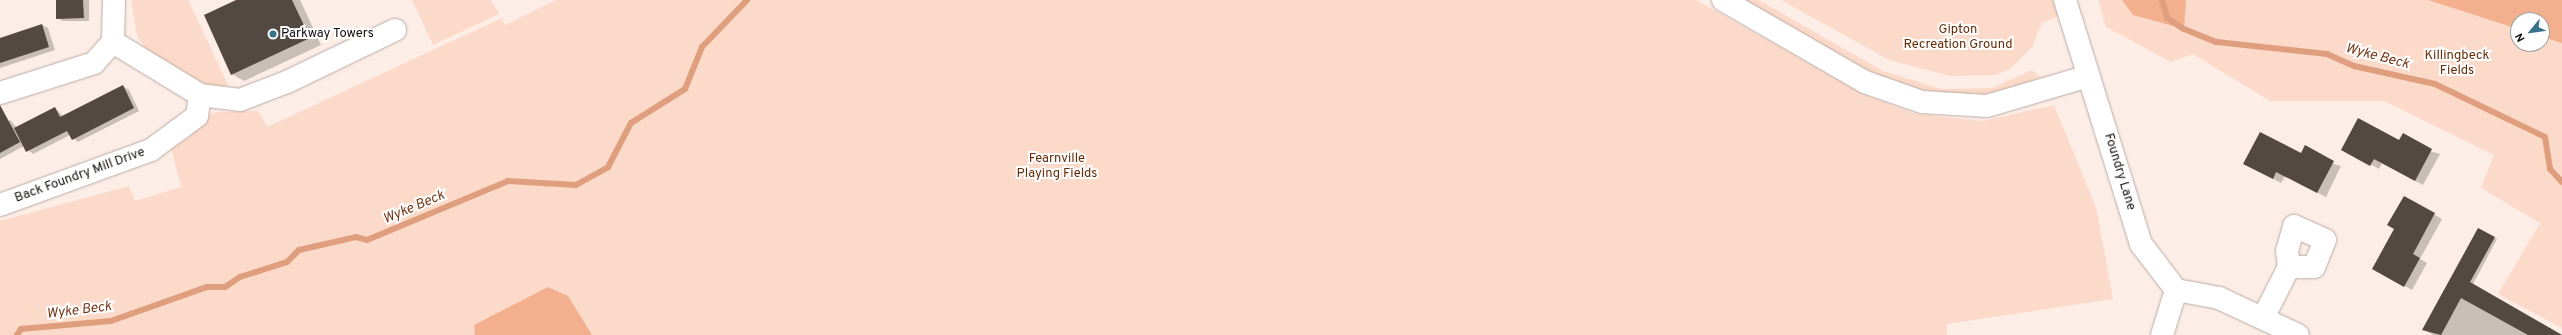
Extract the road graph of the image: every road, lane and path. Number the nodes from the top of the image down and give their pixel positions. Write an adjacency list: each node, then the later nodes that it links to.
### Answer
1 (114, 0): 5 (street)
2 (1723, 0): 6 (street)
3 (2065, 0): 6 (street, Foundry Lane)
4 (395, 30): 8 (street)
5 (113, 42): 7 (street); 8 (street)
6 (2089, 76): 11 (street, Foundry Lane)
7 (0, 92)
8 (198, 106): 9 (street, Back Foundry Mill Drive)
9 (0, 205)
10 (2289, 266): 12 (street)
11 (2176, 290): 12 (street); 13 (street)
12 (2264, 316): 14 (street)
13 (2162, 335)
14 (2298, 335)

